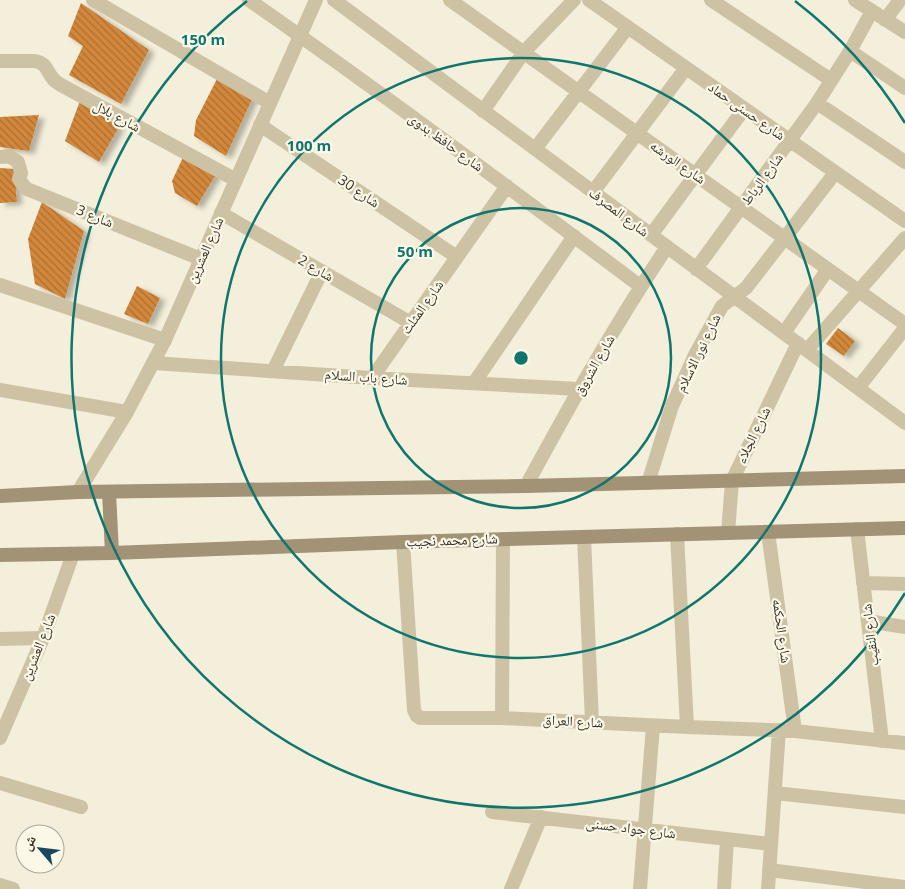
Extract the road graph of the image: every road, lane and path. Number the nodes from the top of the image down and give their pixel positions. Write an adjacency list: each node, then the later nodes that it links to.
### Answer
1 (93, 0): 23 (street)
2 (249, 0): 15 (street, شارع حافظ بدوى)
3 (316, 0): 15 (street, شارع العشرين)
4 (334, 0): 26 (street, شارع المصرف)
5 (450, 0): 17 (street, شارع الورشه)
6 (574, 0): 17 (street)
7 (589, 0): 13 (street, شارع حسنى حماد)
8 (712, 0): 20 (street)
9 (855, 0): 11 (street)
10 (900, 0): 12 (street)
11 (872, 11): 12 (street); 16 (street, شارع الرباط)
12 (885, 20): 14 (street)
13 (628, 27): 19 (street, شارع حسنى حماد); 22 (street)
14 (905, 32)
15 (300, 36): 23 (street, شارع العشرين); 36 (street, شارع حافظ بدوى)
16 (850, 51): 20 (street, شارع الرباط); 21 (street)
17 (524, 52): 22 (street, شارع الورشه); 26 (street)
18 (0, 61): 35 (street, شارع بلال)
19 (686, 68): 25 (street, شارع حسنى حماد); 28 (street)
20 (832, 80): 24 (street, شارع الرباط)
21 (905, 88)
22 (579, 92): 28 (street, شارع الورشه); 30 (street)
23 (270, 103): 27 (street, شارع العشرين)
24 (817, 103): 29 (street, شارع الرباط); 32 (street)
25 (744, 108): 29 (street, شارع حسنى حماد); 34 (street)
26 (483, 111): 30 (street, شارع المصرف)
27 (260, 125): 35 (street, شارع العشرين); 46 (street, شارع 30)
28 (637, 133): 34 (street, شارع الورشه); 37 (street)
29 (790, 141): 33 (street, شارع حسنى حماد); 38 (street, شارع الرباط)
30 (535, 149): 37 (street, شارع المصرف)
31 (4, 156): 47 (street, شارع 3)
32 (905, 162)
33 (836, 173): 40 (street, شارع حسنى حماد); 43 (street, شارع نور الاسلام)
34 (695, 174): 38 (street, شارع الورشه); 41 (street)
35 (236, 180): 39 (street, شارع العشرين)
36 (506, 186): 42 (street, شارع حافظ بدوى); 46 (street, شارع المثلث)
37 (593, 192): 41 (street, شارع المصرف)
38 (741, 208): 43 (street, شارع الورشه); 48 (street, شارع الرباط)
39 (221, 214): 47 (street, شارع العشرين); 50 (street, شارع 2)
40 (905, 222)
41 (650, 235): 45 (street, شارع المصرف)
42 (574, 236): 52 (street, شارع حافظ بدوى); 63 (street)
43 (784, 238): 49 (street, شارع الورشه); 54 (street, شارع نور الاسلام)
44 (905, 238): 53 (street, شارع الجلاء)
45 (666, 247): 48 (street, شارع المصرف); 52 (street, شارع الشروق)
46 (457, 257): 55 (street, شارع المثلث)
47 (201, 259): 58 (street, شارع العشرين)
48 (696, 269): 54 (street, شارع المصرف)
49 (828, 269): 53 (street, شارع الورشه); 57 (street)
50 (322, 271): 55 (street, شارع 2); 61 (street)
51 (0, 285): 58 (street)
52 (640, 286): 66 (street, شارع الشروق)
53 (859, 291): 56 (street, شارع الورشه); 59 (street, شارع الجلاء)
54 (735, 297): 57 (street, شارع المصرف); 71 (street, شارع نور الاسلام)
55 (410, 323): 62 (street, شارع المثلث)
56 (905, 326): 64 (street)
57 (784, 333): 59 (street, شارع المصرف)
58 (165, 340): 60 (street, شارع العشرين)
59 (802, 347): 64 (street, شارع المصرف); 70 (street, شارع الجلاء)
60 (153, 363): 61 (street, شارع باب السلام); 67 (street, شارع العشرين)
61 (273, 371): 62 (street, شارع باب السلام)
62 (372, 378): 63 (street, شارع باب السلام)
63 (474, 383): 66 (street, شارع باب السلام)
64 (858, 388): 68 (street, شارع المصرف)
65 (0, 390): 67 (street)
66 (579, 390): 72 (street, شارع الشروق)
67 (127, 412): 73 (street, شارع العشرين)
68 (905, 422)
69 (905, 476): 70 (main road)
70 (732, 481): 71 (main road); 79 (street, شارع الجلاء)
71 (648, 483): 72 (main road)
72 (526, 486): 74 (main road)
73 (78, 492): 74 (main road); 75 (main road)
74 (109, 492): 84 (main road)
75 (0, 496)
76 (905, 528): 77 (main road, شارع محمد نجيب)
77 (857, 529): 78 (main road, شارع محمد نجيب); 87 (street, شارع النقيب)
78 (768, 532): 79 (main road, شارع محمد نجيب); 98 (street, شارع الحكمه)
79 (728, 533): 80 (main road, شارع محمد نجيب)
80 (677, 534): 81 (main road, شارع محمد نجيب); 96 (street)
81 (584, 537): 82 (main road, شارع محمد نجيب); 94 (street)
82 (504, 539): 83 (main road, شارع محمد نجيب); 93 (street)
83 (402, 542): 84 (main road, شارع محمد نجيب); 93 (street, شارع العراق)
84 (112, 553): 85 (main road, شارع محمد نجيب)
85 (73, 554): 86 (main road, شارع محمد نجيب); 91 (street, شارع العشرين)
86 (0, 555)
87 (863, 583): 88 (street); 89 (street, شارع النقيب)
88 (905, 584)
89 (868, 622): 90 (street); 100 (street, شارع النقيب)
90 (905, 627)
91 (43, 638): 92 (street); 99 (street, شارع العشرين)
92 (0, 639)
93 (502, 718): 94 (street, شارع العراق)
94 (592, 722): 95 (street, شارع العراق)
95 (653, 726): 96 (street, شارع العراق); 108 (street)
96 (687, 728): 97 (street, شارع العراق)
97 (779, 730): 98 (street, شارع العراق); 103 (street)
98 (796, 731): 100 (street, شارع العراق)
99 (0, 737)
100 (882, 741): 101 (street, شارع العراق)
101 (905, 743)
102 (0, 783): 104 (street)
103 (774, 793): 105 (street); 110 (street)
104 (81, 806)
105 (905, 807)
106 (492, 812): 107 (street, شارع جواد حسنى)
107 (541, 817): 108 (street, شارع جواد حسنى); 115 (street)
108 (645, 829): 109 (street, شارع جواد حسنى); 116 (street)
109 (727, 840): 110 (street, شارع جواد حسنى); 117 (street)
110 (770, 844): 111 (street)
111 (769, 870): 113 (street); 118 (street)
112 (0, 885): 114 (street)
113 (905, 887)
114 (13, 889)
115 (511, 889)
116 (640, 889)
117 (724, 889)
118 (768, 889)

